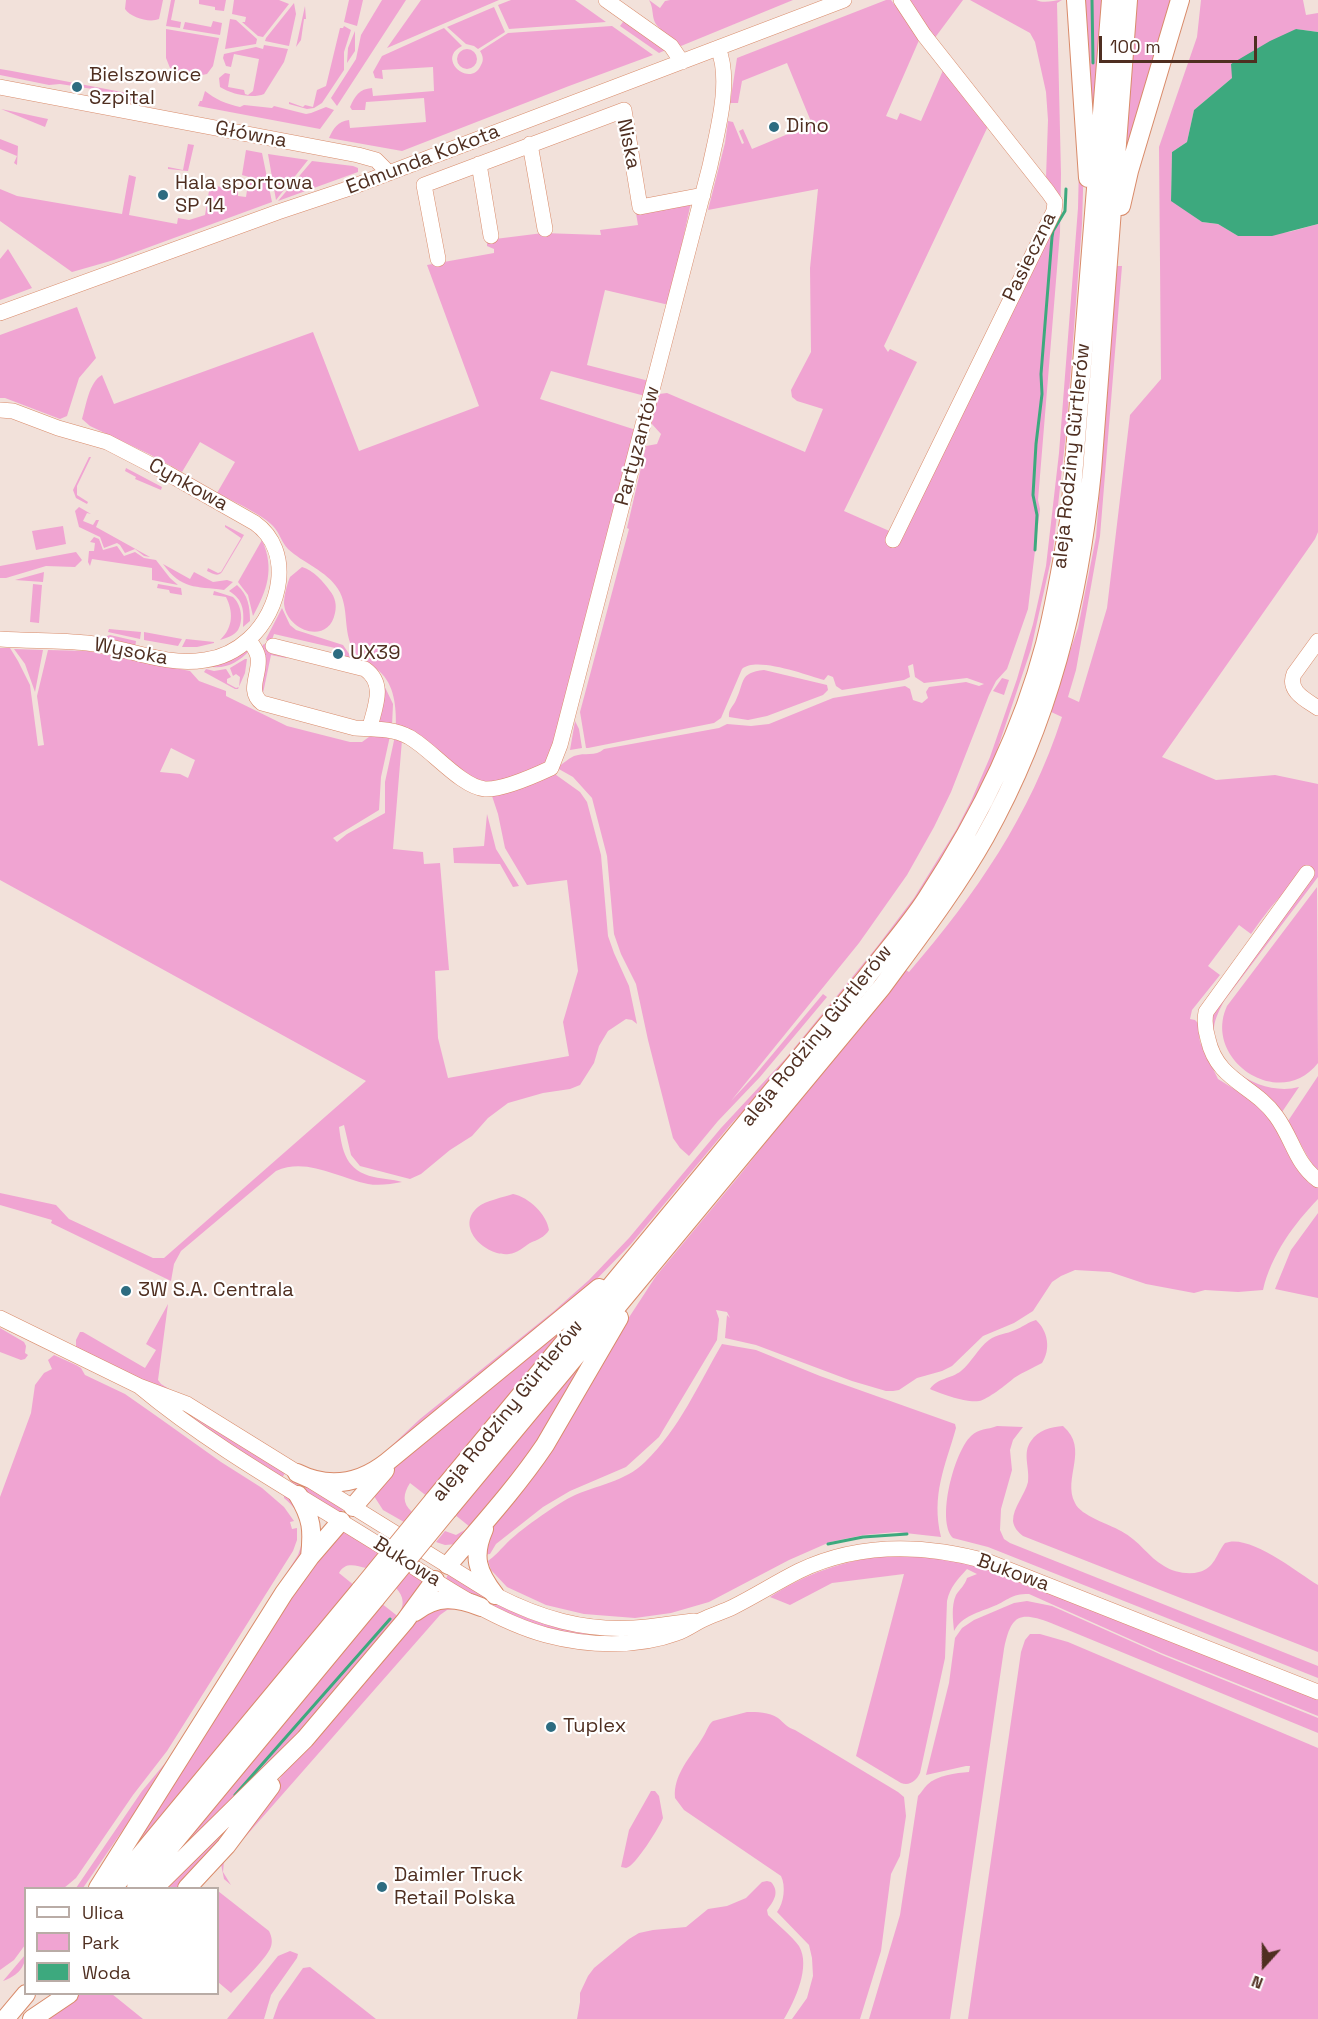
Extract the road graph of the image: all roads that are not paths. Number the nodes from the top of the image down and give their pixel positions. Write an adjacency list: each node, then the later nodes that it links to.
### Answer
1 (606, 0): 9 (street)
2 (844, 0): 8 (street, Edmunda Kokota)
3 (901, 0): 22 (street, Pasieczna)
4 (1076, 0): 17 (main road)
5 (1111, 0): 17 (main road, aleja Rodziny Gürtlerów)
6 (1128, 0): 19 (main road, aleja Rodziny Gürtlerów)
7 (1180, 0): 19 (main road)
8 (718, 48): 9 (street, Edmunda Kokota); 14 (street, Partyzantów)
9 (682, 62): 13 (street, Edmunda Kokota)
10 (0, 87): 13 (street, Główna)
11 (530, 144): 12 (street, Niska); 14 (street, Niska); 15 (street)
12 (479, 164): 16 (street); 18 (street, Niska)
13 (389, 173): 20 (street, Edmunda Kokota)
14 (703, 195): 28 (street, Partyzantów)
15 (545, 229)
16 (491, 237)
17 (1092, 246): 31 (main road, aleja Rodziny Gürtlerów)
18 (438, 259)
19 (1107, 267): 32 (main road, aleja Rodziny Gürtlerów)
20 (0, 313)
21 (0, 410): 23 (street, Cynkowa)
22 (893, 540)
23 (251, 637): 24 (street, Wysoka); 28 (street)
24 (0, 639)
25 (1318, 641): 27 (street)
26 (273, 646): 28 (street)
27 (1318, 708)
28 (370, 727)
29 (1307, 873): 30 (street)
30 (1318, 1180)
31 (630, 1262): 35 (main road); 38 (main road, aleja Rodziny Gürtlerów)
32 (649, 1268): 38 (main road, aleja Rodziny Gürtlerów); 40 (main road)
33 (0, 1318): 34 (street, Bukowa)
34 (140, 1386): 36 (street, Bukowa); 37 (street, Bukowa)
35 (405, 1446): 36 (main road); 39 (main road)
36 (297, 1473): 39 (street, Bukowa)
37 (298, 1495): 41 (street, Bukowa); 42 (main road)
38 (441, 1506): 45 (main road, aleja Rodziny Gürtlerów, bridge)
39 (353, 1507): 41 (street); 43 (street, Bukowa)
40 (488, 1520): 43 (main road); 46 (main road)
41 (341, 1521): 42 (main road); 44 (street, Bukowa)
42 (310, 1557): 52 (main road)
43 (448, 1565): 44 (street); 46 (street, Bukowa)
44 (435, 1580): 47 (street, Bukowa); 49 (main road)
45 (368, 1593): 53 (main road, aleja Rodziny Gürtlerów); 54 (main road, aleja Rodziny Gürtlerów)
46 (495, 1595): 48 (street, Bukowa)
47 (481, 1607): 48 (street, Bukowa); 49 (main road)
48 (703, 1620): 50 (street, Bukowa)
49 (405, 1621): 51 (main road)
50 (1318, 1692)
51 (305, 1739): 55 (main road); 56 (main road)
52 (100, 1887)
53 (114, 1887)
54 (137, 1887)
55 (155, 1887)
56 (188, 1887)
57 (25, 1995): 60 (main road)
58 (48, 1995): 61 (main road)
59 (67, 1995): 61 (main road)
60 (5, 2019)
61 (30, 2019)

